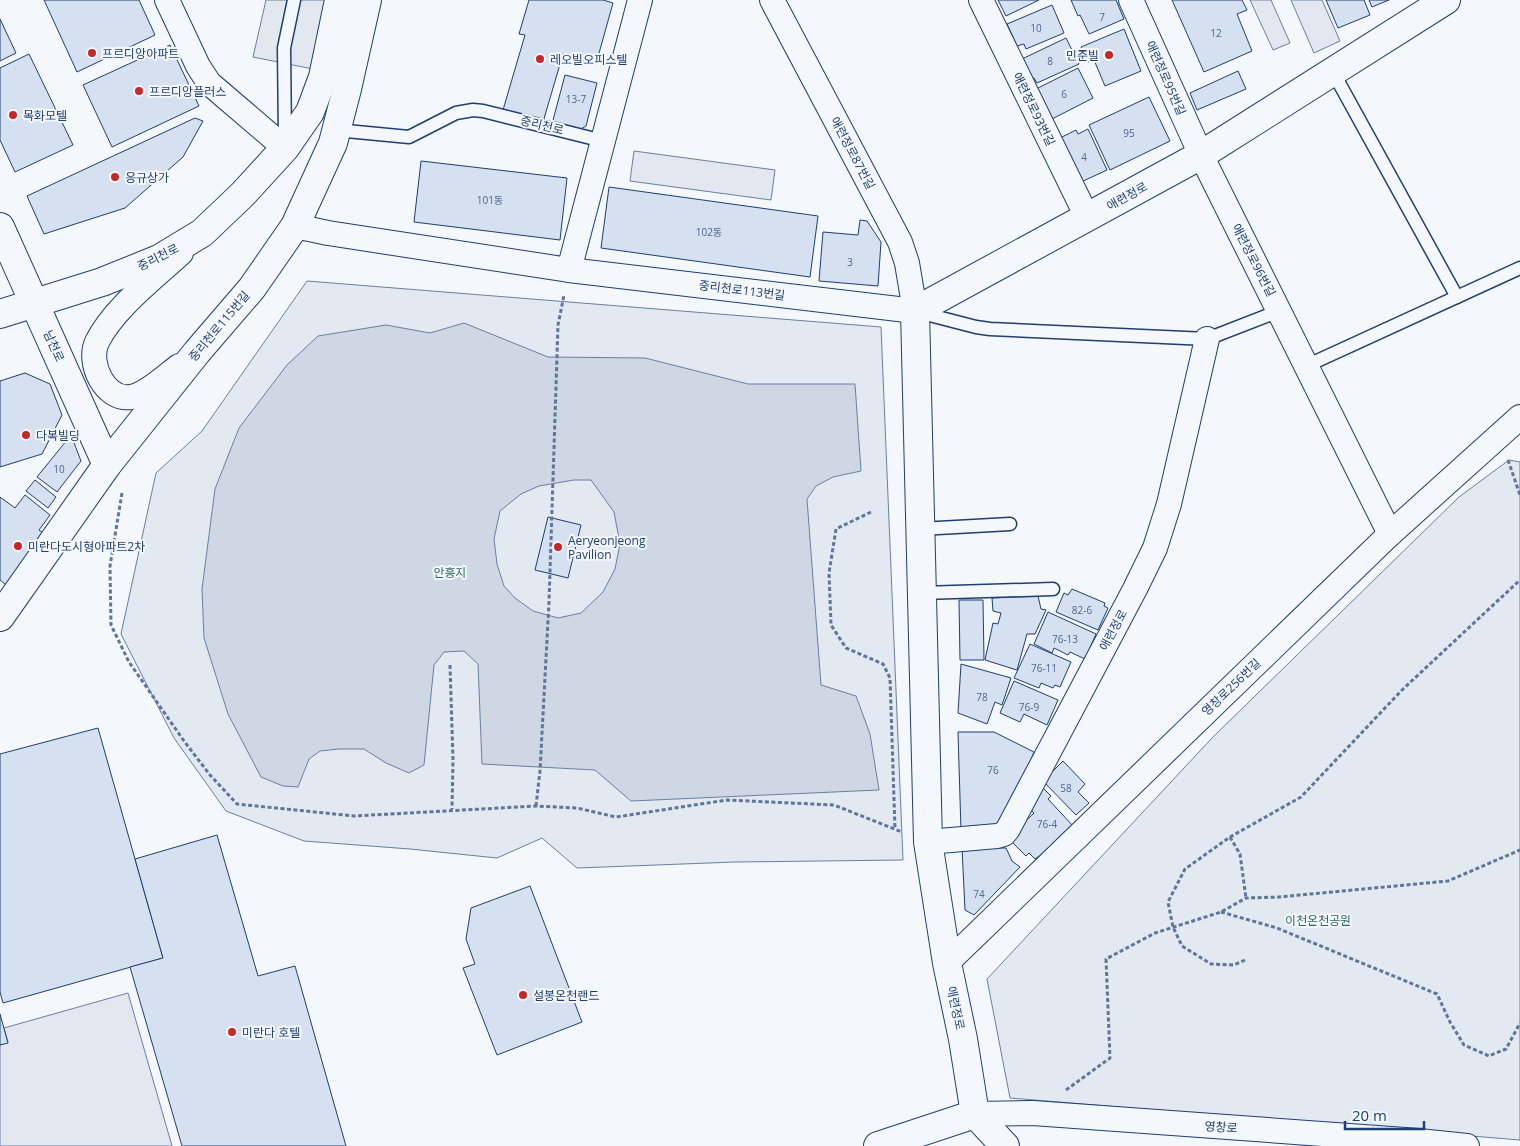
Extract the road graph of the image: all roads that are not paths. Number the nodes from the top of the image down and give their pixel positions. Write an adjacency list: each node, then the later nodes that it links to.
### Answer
1 (167, 0): 13 (street)
2 (294, 0): 13 (lane)
3 (339, 0): 13 (street, 중리천로)
4 (367, 0): 11 (street, 중리천로115번길)
5 (640, 0): 12 (street)
6 (772, 0): 23 (street, 애련정로87번길)
7 (981, 0): 15 (street, 애련정로93번길)
8 (1130, 0): 14 (street, 애련정로95번길)
9 (1446, 0): 10 (street, 애련정로)
10 (1333, 72): 14 (street, 애련정로); 21 (lane)
11 (336, 130): 12 (lane, 중리천로); 16 (street, 중리천로115번길)
12 (603, 141): 20 (street)
13 (285, 148): 18 (street, 중리천로)
14 (1201, 156): 15 (street, 애련정로); 24 (street, 애련정로96번길)
15 (1087, 217): 23 (street, 애련정로)
16 (295, 226): 20 (street, 중리천로113번길); 27 (street, 중리천로115번길)
17 (0, 227): 22 (street, 남천로)
18 (202, 233): 22 (street, 중리천로); 27 (street)
19 (1520, 268): 21 (lane)
20 (569, 270): 23 (street, 중리천로113번길)
21 (1457, 297): 28 (lane)
22 (35, 303): 25 (street, 중리천로); 30 (street, 남천로)
23 (915, 311): 26 (lane); 32 (street, 애련정로)
24 (1279, 311): 26 (lane); 28 (street, 애련정로96번길)
25 (0, 314)
26 (1207, 339): 37 (street, 애련정로)
27 (197, 352): 30 (street, 중리천로115번길)
28 (1306, 366): 33 (street, 애련정로96번길)
29 (1520, 417): 33 (street, 영창로256번길)
30 (115, 475): 36 (street, 중리천로115번길)
31 (1010, 524): 32 (lane)
32 (920, 529): 35 (street, 애련정로)
33 (1390, 534): 38 (street, 영창로256번길)
34 (1053, 589): 35 (lane)
35 (922, 593): 37 (street, 애련정로)
36 (0, 617)
37 (928, 842): 38 (street, 애련정로)
38 (947, 962): 39 (street, 애련정로)
39 (975, 1114): 40 (street, 영창로); 41 (street); 42 (street)
40 (1420, 1143): 43 (street, 영창로)
41 (878, 1146)
42 (1005, 1146)
43 (1468, 1146)

